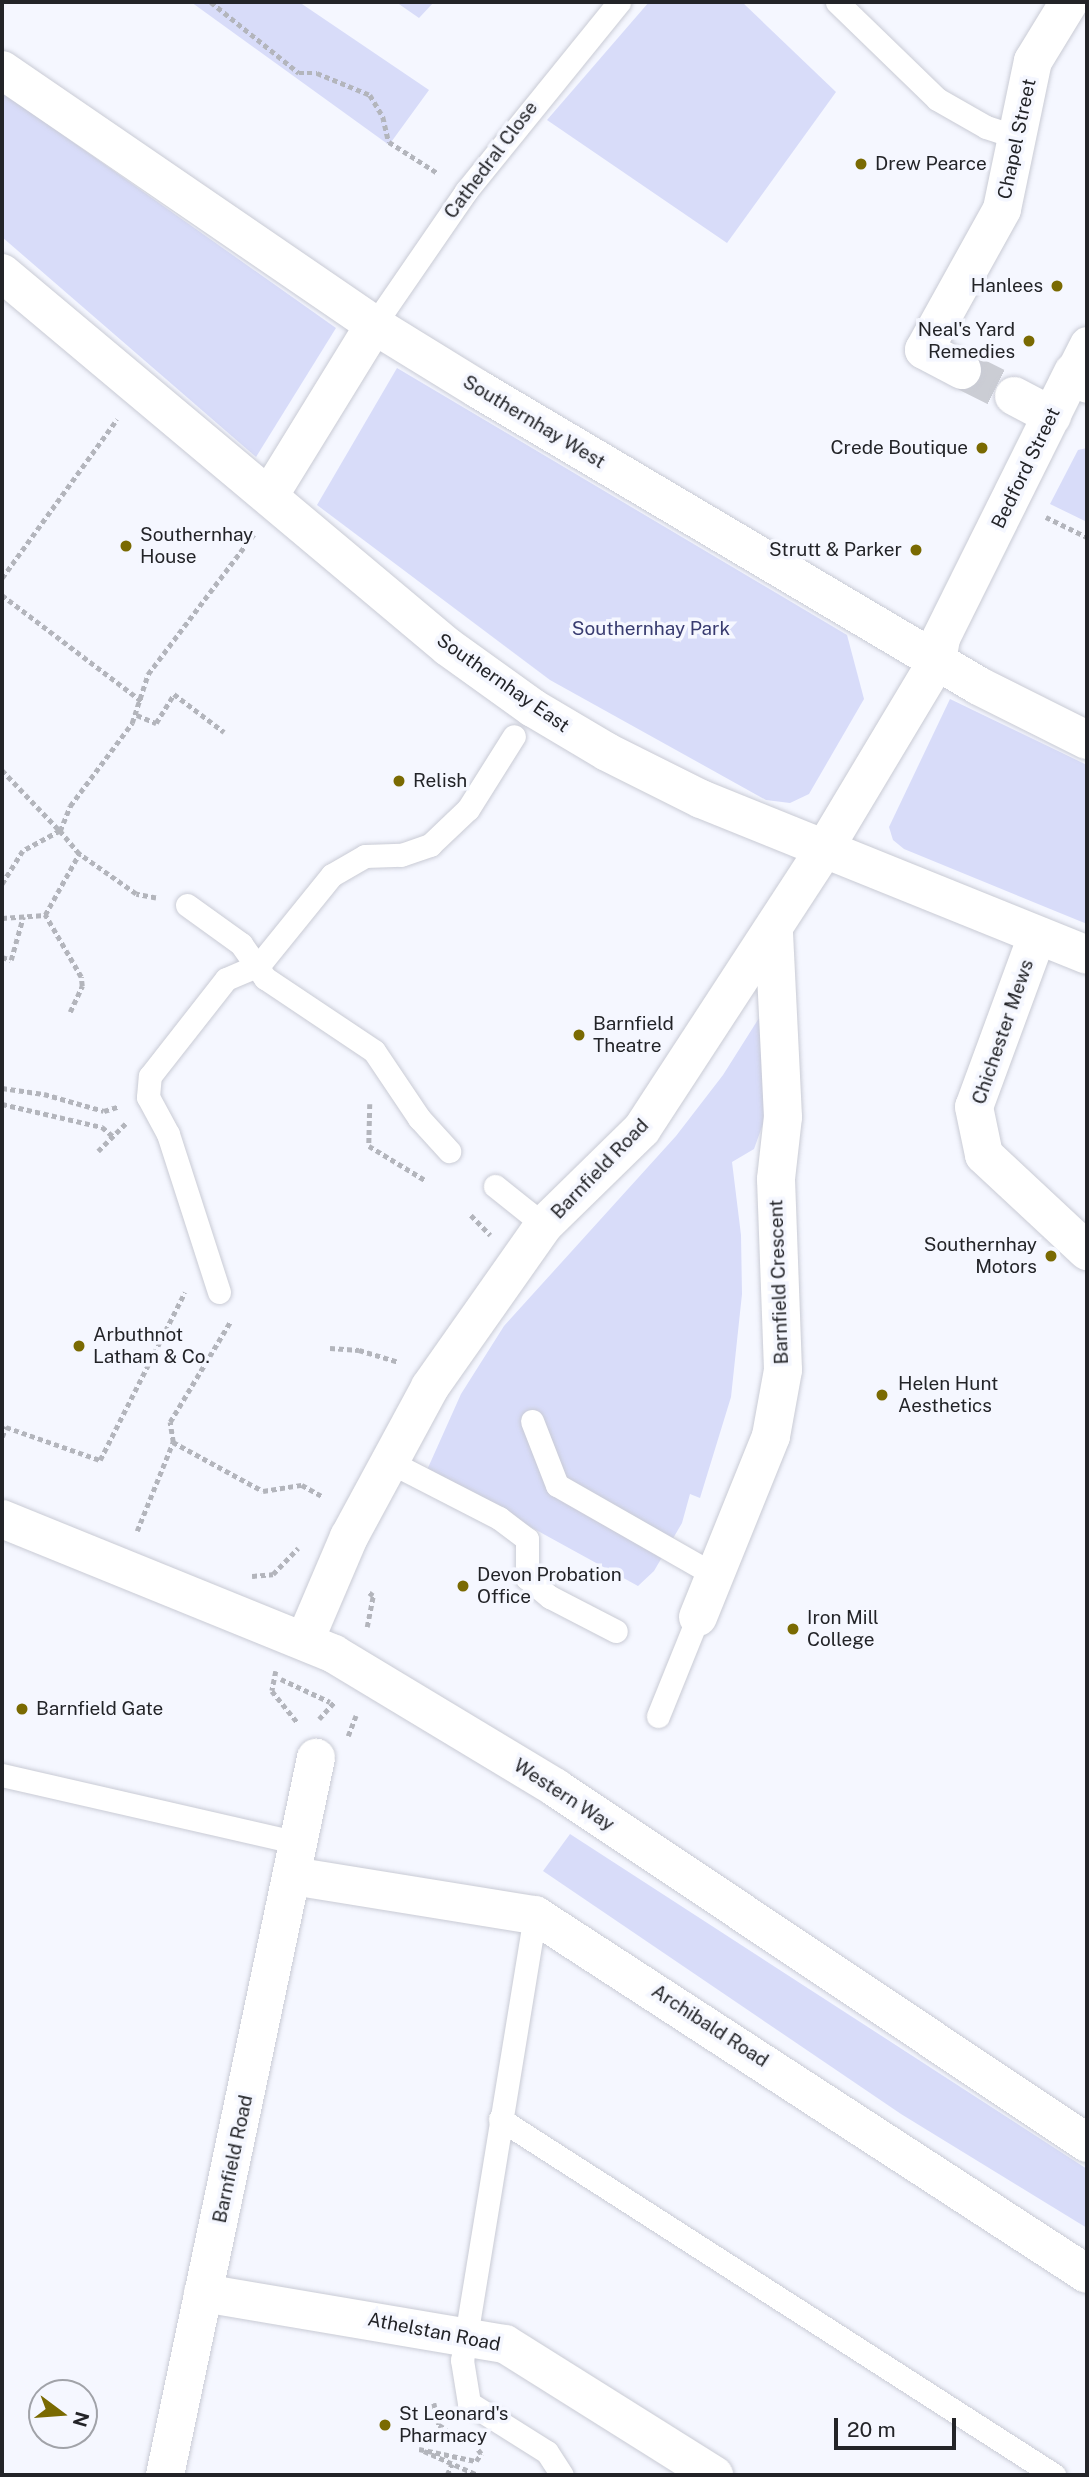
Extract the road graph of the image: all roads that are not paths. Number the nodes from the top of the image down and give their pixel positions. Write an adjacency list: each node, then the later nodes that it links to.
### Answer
1 (619, 2): 7 (lane, Cathedral Close)
2 (836, 2): 5 (lane)
3 (1069, 2): 5 (street, Chapel Street)
4 (2, 70): 7 (street, Southernhay West)
5 (1017, 137): 9 (street, Chapel Street)
6 (2, 274): 12 (street, Southernhay East)
7 (374, 325): 12 (street); 14 (street, Southernhay West)
8 (1082, 367): 11 (street, Bedford Street)
9 (962, 370)
10 (1014, 396): 11 (street)
11 (1052, 416): 13 (street, Bedford Street)
12 (273, 499): 17 (street, Southernhay East)
13 (964, 592): 14 (street, Barnfield Road)
14 (937, 661): 16 (street, Southernhay West); 17 (street, Barnfield Road)
15 (514, 736): 22 (lane)
16 (1087, 740)
17 (825, 848): 19 (street, Barnfield Road); 20 (street, Southernhay East)
18 (187, 905): 22 (lane)
19 (774, 932): 25 (street, Barnfield Road); 31 (street, Barnfield Crescent)
20 (1037, 936): 21 (street, Southernhay East); 26 (street, Chichester Mews)
21 (1087, 955)
22 (259, 965): 23 (lane); 27 (lane)
23 (449, 1151)
24 (495, 1186): 25 (lane)
25 (531, 1215): 29 (street, Barnfield Road)
26 (1087, 1251)
27 (219, 1292)
28 (532, 1421): 31 (lane)
29 (390, 1462): 33 (lane); 34 (street, Barnfield Road)
30 (2, 1519): 34 (street, Western Way)
31 (715, 1576): 32 (street, Barnfield Crescent)
32 (698, 1617): 35 (lane)
33 (616, 1631)
34 (305, 1640): 41 (street, Western Way)
35 (658, 1716)
36 (310, 1745): 38 (street, Barnfield Road)
37 (2, 1775): 38 (lane)
38 (296, 1859): 39 (street, Archibald Road); 43 (street, Barnfield Road)
39 (535, 1915): 40 (lane); 42 (street, Archibald Road)
40 (500, 2119): 44 (lane); 48 (lane)
41 (1087, 2143)
42 (1087, 2274)
43 (204, 2293): 44 (street, Athelstan Road); 45 (street, Barnfield Road)
44 (465, 2335): 46 (lane); 47 (street, Athelstan Road)
45 (166, 2475)
46 (562, 2475)
47 (714, 2475)
48 (1054, 2475)

